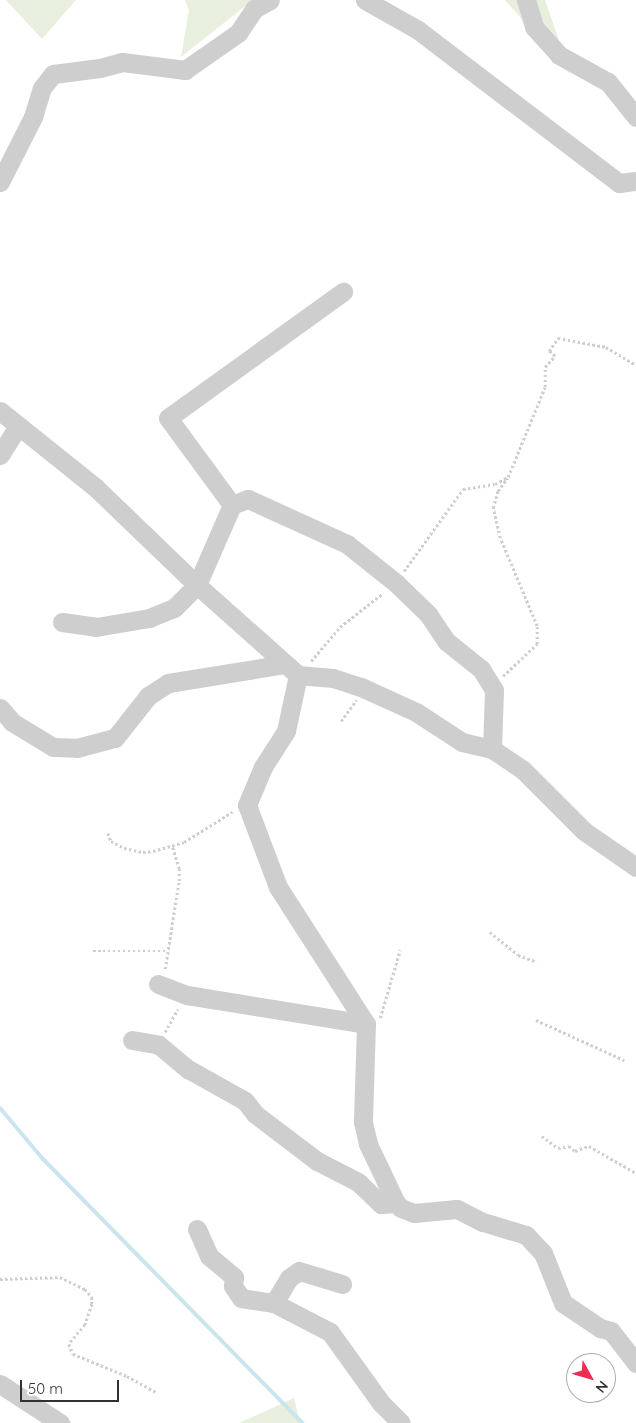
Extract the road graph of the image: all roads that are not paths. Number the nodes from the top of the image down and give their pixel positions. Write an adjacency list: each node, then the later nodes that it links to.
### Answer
1 (270, 0): 6 (street)
2 (365, 0): 5 (street)
3 (526, 0): 4 (street)
4 (636, 117)
5 (636, 181)
6 (0, 182)
7 (343, 292): 11 (street)
8 (0, 412): 9 (street)
9 (18, 426): 10 (street); 12 (street)
10 (0, 455)
11 (232, 506): 12 (street); 16 (street)
12 (197, 585): 13 (street); 14 (street)
13 (62, 622)
14 (292, 669): 15 (street); 16 (street); 19 (street)
15 (0, 708)
16 (492, 749): 17 (street)
17 (636, 867)
18 (158, 984): 19 (street)
19 (366, 1024): 21 (street)
20 (132, 1040): 21 (street)
21 (396, 1202): 25 (street)
22 (197, 1229): 24 (street)
23 (342, 1284): 24 (street)
24 (274, 1303): 28 (street)
25 (636, 1363)
26 (0, 1384): 27 (street)
27 (60, 1423)
28 (401, 1423)

